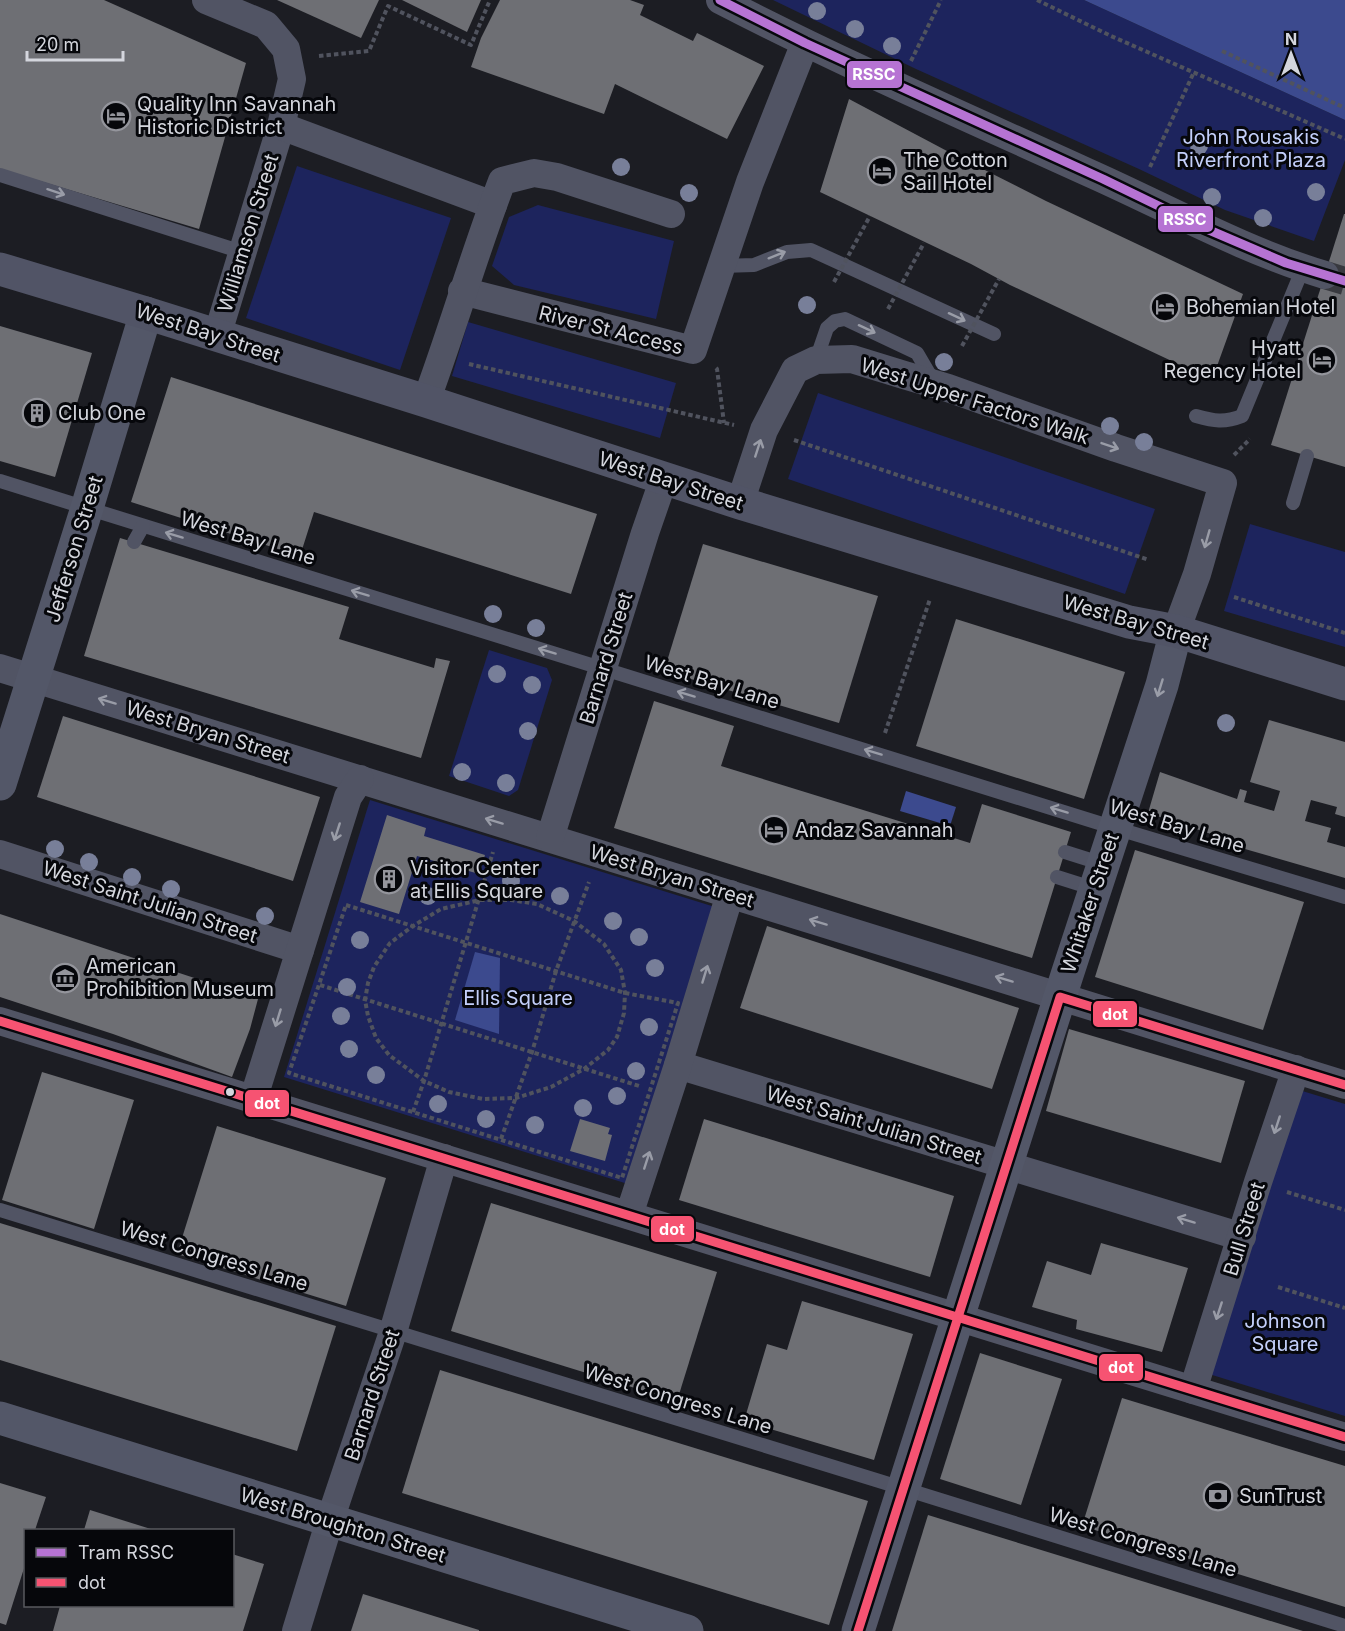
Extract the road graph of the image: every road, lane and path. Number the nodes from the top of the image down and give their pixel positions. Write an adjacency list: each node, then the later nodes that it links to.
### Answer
1 (206, 0): 8 (street, Williamson Street)
2 (490, 0): 8 (path)
3 (720, 0): 6 (street)
4 (941, 0): 9 (path)
5 (1037, 0): 10 (path)
6 (805, 43): 15 (street); 21 (street, River St Access)
7 (1222, 51): 11 (path)
8 (288, 59): 12 (street, Williamson Street)
9 (909, 66)
10 (1194, 72): 13 (path); 15 (path)
11 (1345, 108)
12 (281, 126): 16 (street); 20 (street, Williamson Street)
13 (1345, 139)
14 (0, 175): 20 (lane, one-way to 20)
15 (1138, 195): 23 (street)
16 (493, 205): 17 (street); 26 (street)
17 (671, 214)
18 (870, 216): 25 (path, bridge)
19 (924, 243): 27 (path, bridge)
20 (242, 252): 30 (street, Williamson Street)
21 (721, 266): 26 (street, River St Access); 29 (lane, one-way to 29)
22 (0, 269): 28 (main road, West Bay Street)
23 (1314, 272): 37 (lane)
24 (999, 279): 31 (path, bridge)
25 (834, 282)
26 (462, 291): 36 (street)
27 (888, 309)
28 (146, 313): 30 (main road, West Bay Street); 45 (street, Jefferson Street)
29 (994, 334)
30 (217, 336): 36 (main road, West Bay Street)
31 (962, 346)
32 (816, 360): 35 (street, West Upper Factors Walk); 35 (lane, one-way to 35); 38 (street)
33 (460, 362): 34 (path)
34 (717, 369)
35 (935, 384): 42 (street, West Upper Factors Walk, one-way to 42)
36 (426, 401): 40 (main road, West Bay Street)
37 (1196, 416)
38 (764, 430): 43 (street, one-way to 38); 48 (path)
39 (1307, 456): 44 (lane)
40 (664, 478): 43 (main road, West Bay Street); 54 (street, Barnard Street)
41 (0, 481): 45 (lane, West Bay Lane)
42 (1223, 483): 51 (street, Whitaker Street, one-way to 51)
43 (740, 503): 51 (main road, West Bay Street)
44 (1293, 503)
45 (87, 508): 46 (lane, West Bay Lane); 55 (street, Jefferson Street)
46 (143, 526): 47 (lane); 54 (lane, West Bay Lane, one-way to 46)
47 (134, 542)
48 (1149, 560)
49 (1234, 597): 52 (path)
50 (930, 599): 57 (path)
51 (1176, 632): 56 (main road, West Bay Street); 60 (street, Whitaker Street, one-way to 60)
52 (1345, 633)
53 (0, 668): 55 (street, West Bryan Street)
54 (603, 668): 57 (lane, West Bay Lane, one-way to 54); 61 (street, Barnard Street)
55 (33, 678): 58 (street, West Bryan Street, one-way to 55); 59 (street, Jefferson Street)
56 (1345, 684)
57 (878, 754): 60 (lane, West Bay Lane, one-way to 57)
58 (360, 779): 61 (street, West Bryan Street, one-way to 58); 74 (street, one-way to 74)
59 (0, 784)
60 (1115, 828): 66 (street, Whitaker Street); 69 (lane, West Bay Lane)
61 (550, 838): 68 (street, West Bryan Street)
62 (495, 844): 70 (path)
63 (1065, 852): 66 (lane)
64 (0, 854): 74 (street, West Saint Julian Street)
65 (592, 875): 71 (path)
66 (1099, 876): 67 (lane); 78 (street, Whitaker Street)
67 (1057, 877)
68 (730, 894): 78 (street, West Bryan Street, one-way to 68); 83 (street, one-way to 68)
69 (1345, 897)
70 (480, 900): 71 (path); 72 (path); 73 (path)
71 (574, 921): 75 (path); 77 (path)
72 (413, 926): 73 (path); 76 (path); 79 (path)
73 (465, 942): 75 (path); 81 (path)
74 (300, 950): 90 (street, one-way to 90)
75 (556, 971): 77 (path); 82 (path)
76 (319, 985): 79 (path); 91 (path)
77 (625, 993): 84 (path); 88 (path)
78 (1060, 996): 85 (street, West Bryan Street); 94 (street, Whitaker Street)
79 (365, 1000): 81 (path); 86 (path)
80 (0, 1021): 90 (street)
81 (441, 1023): 82 (path); 86 (path)
82 (532, 1052): 84 (path); 89 (path)
83 (678, 1065): 94 (street, West Saint Julian Street); 98 (street, one-way to 83)
84 (584, 1069): 88 (path); 89 (path)
85 (1296, 1069): 87 (street, West Bryan Street); 99 (street, Bull Street, one-way to 99)
86 (424, 1081): 89 (path); 91 (path)
87 (1345, 1084)
88 (651, 1089): 92 (path)
89 (516, 1098): 92 (path)
90 (253, 1100): 93 (street)
91 (413, 1112): 92 (path)
92 (501, 1139)
93 (444, 1158): 98 (street); 103 (street, Barnard Street)
94 (1006, 1165): 99 (street, West Saint Julian Street, one-way to 94); 102 (street, Whitaker Street)
95 (1278, 1189): 97 (path)
96 (0, 1210): 103 (lane, West Congress Lane)
97 (1345, 1210)
98 (629, 1215): 102 (street)
99 (1242, 1237): 104 (street, Bull Street, one-way to 104)
100 (1278, 1287): 101 (path)
101 (1345, 1308)
102 (958, 1317): 104 (street); 107 (street, Whitaker Street)
103 (393, 1332): 107 (lane, West Congress Lane); 108 (street, Barnard Street)
104 (1193, 1390): 106 (street)
105 (0, 1418): 108 (street, West Broughton Street)
106 (1345, 1437)
107 (903, 1488): 109 (lane, West Congress Lane); 112 (street, Whitaker Street)
108 (330, 1520): 110 (street, Barnard Street); 111 (street, West Broughton Street)
109 (1345, 1626)
110 (296, 1631)
111 (687, 1631)
112 (858, 1631)

